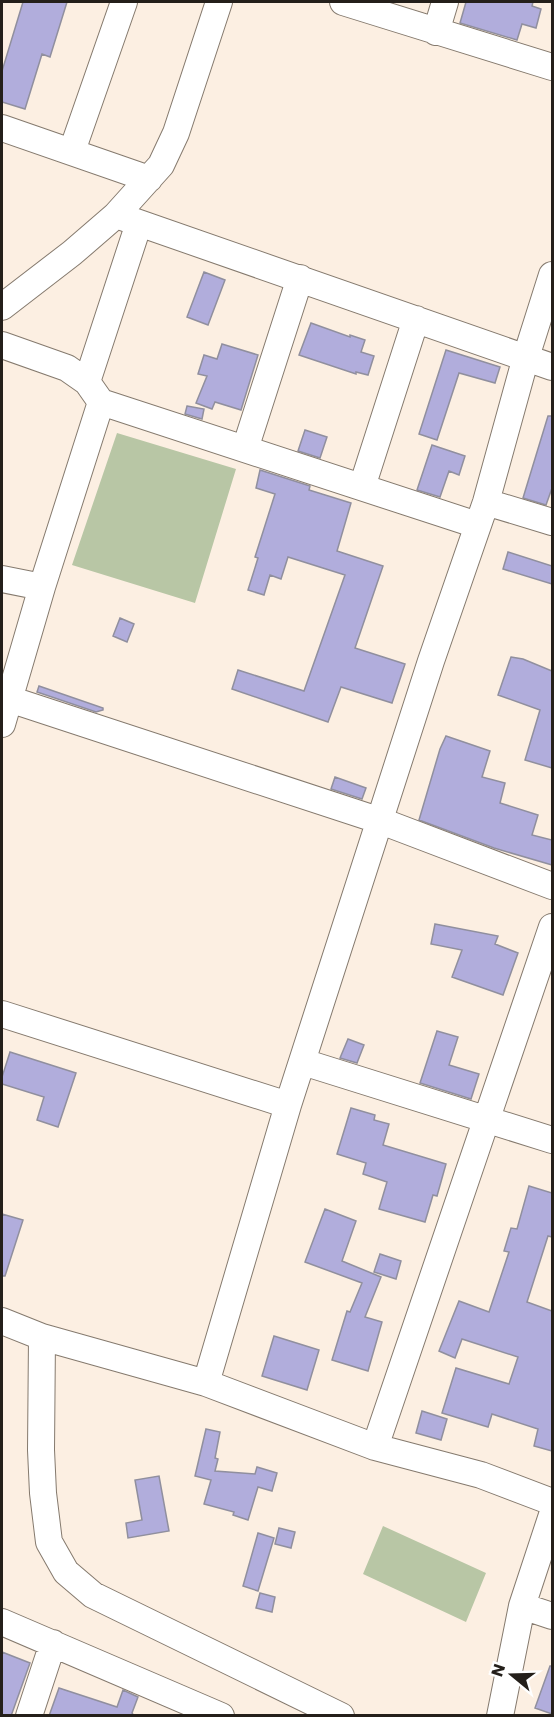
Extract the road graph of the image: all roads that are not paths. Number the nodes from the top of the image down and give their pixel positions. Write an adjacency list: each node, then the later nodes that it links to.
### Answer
1 (124, 2): 8 (street)
2 (219, 2): 9 (street)
3 (343, 2): 5 (street)
4 (445, 2): 5 (street)
5 (436, 32): 6 (street)
6 (552, 67)
7 (2, 128): 8 (street)
8 (72, 152): 9 (street)
9 (149, 179): 10 (street)
10 (127, 219): 12 (street); 13 (street); 18 (street)
11 (552, 275): 16 (street)
12 (300, 279): 14 (street); 19 (street)
13 (2, 307)
14 (416, 319): 16 (street); 20 (street)
15 (2, 345): 18 (street)
16 (526, 357): 17 (street); 21 (street)
17 (552, 368)
18 (94, 392): 19 (street); 24 (street)
19 (245, 449): 20 (street)
20 (362, 487): 21 (street)
21 (481, 513): 22 (street); 27 (street)
22 (552, 522)
23 (2, 579): 24 (street)
24 (42, 587): 25 (street)
25 (9, 699): 26 (street); 27 (street)
26 (2, 724)
27 (381, 821): 28 (street); 31 (street)
28 (552, 886)
29 (552, 927): 33 (street)
30 (2, 1014): 32 (street)
31 (303, 1062): 32 (street); 33 (street)
32 (288, 1105): 37 (street)
33 (486, 1120): 34 (street); 38 (street)
34 (552, 1140)
35 (2, 1321): 36 (street)
36 (42, 1337): 37 (street); 48 (street)
37 (206, 1383): 38 (street)
38 (375, 1447): 39 (street)
39 (552, 1502)
40 (552, 1515): 41 (street)
41 (522, 1606): 42 (street); 49 (street)
42 (552, 1616)
43 (2, 1622): 44 (street)
44 (54, 1643): 45 (street); 46 (street)
45 (192, 1710): 47 (street)
46 (29, 1716)
47 (221, 1716)
48 (341, 1716)
49 (500, 1716)

